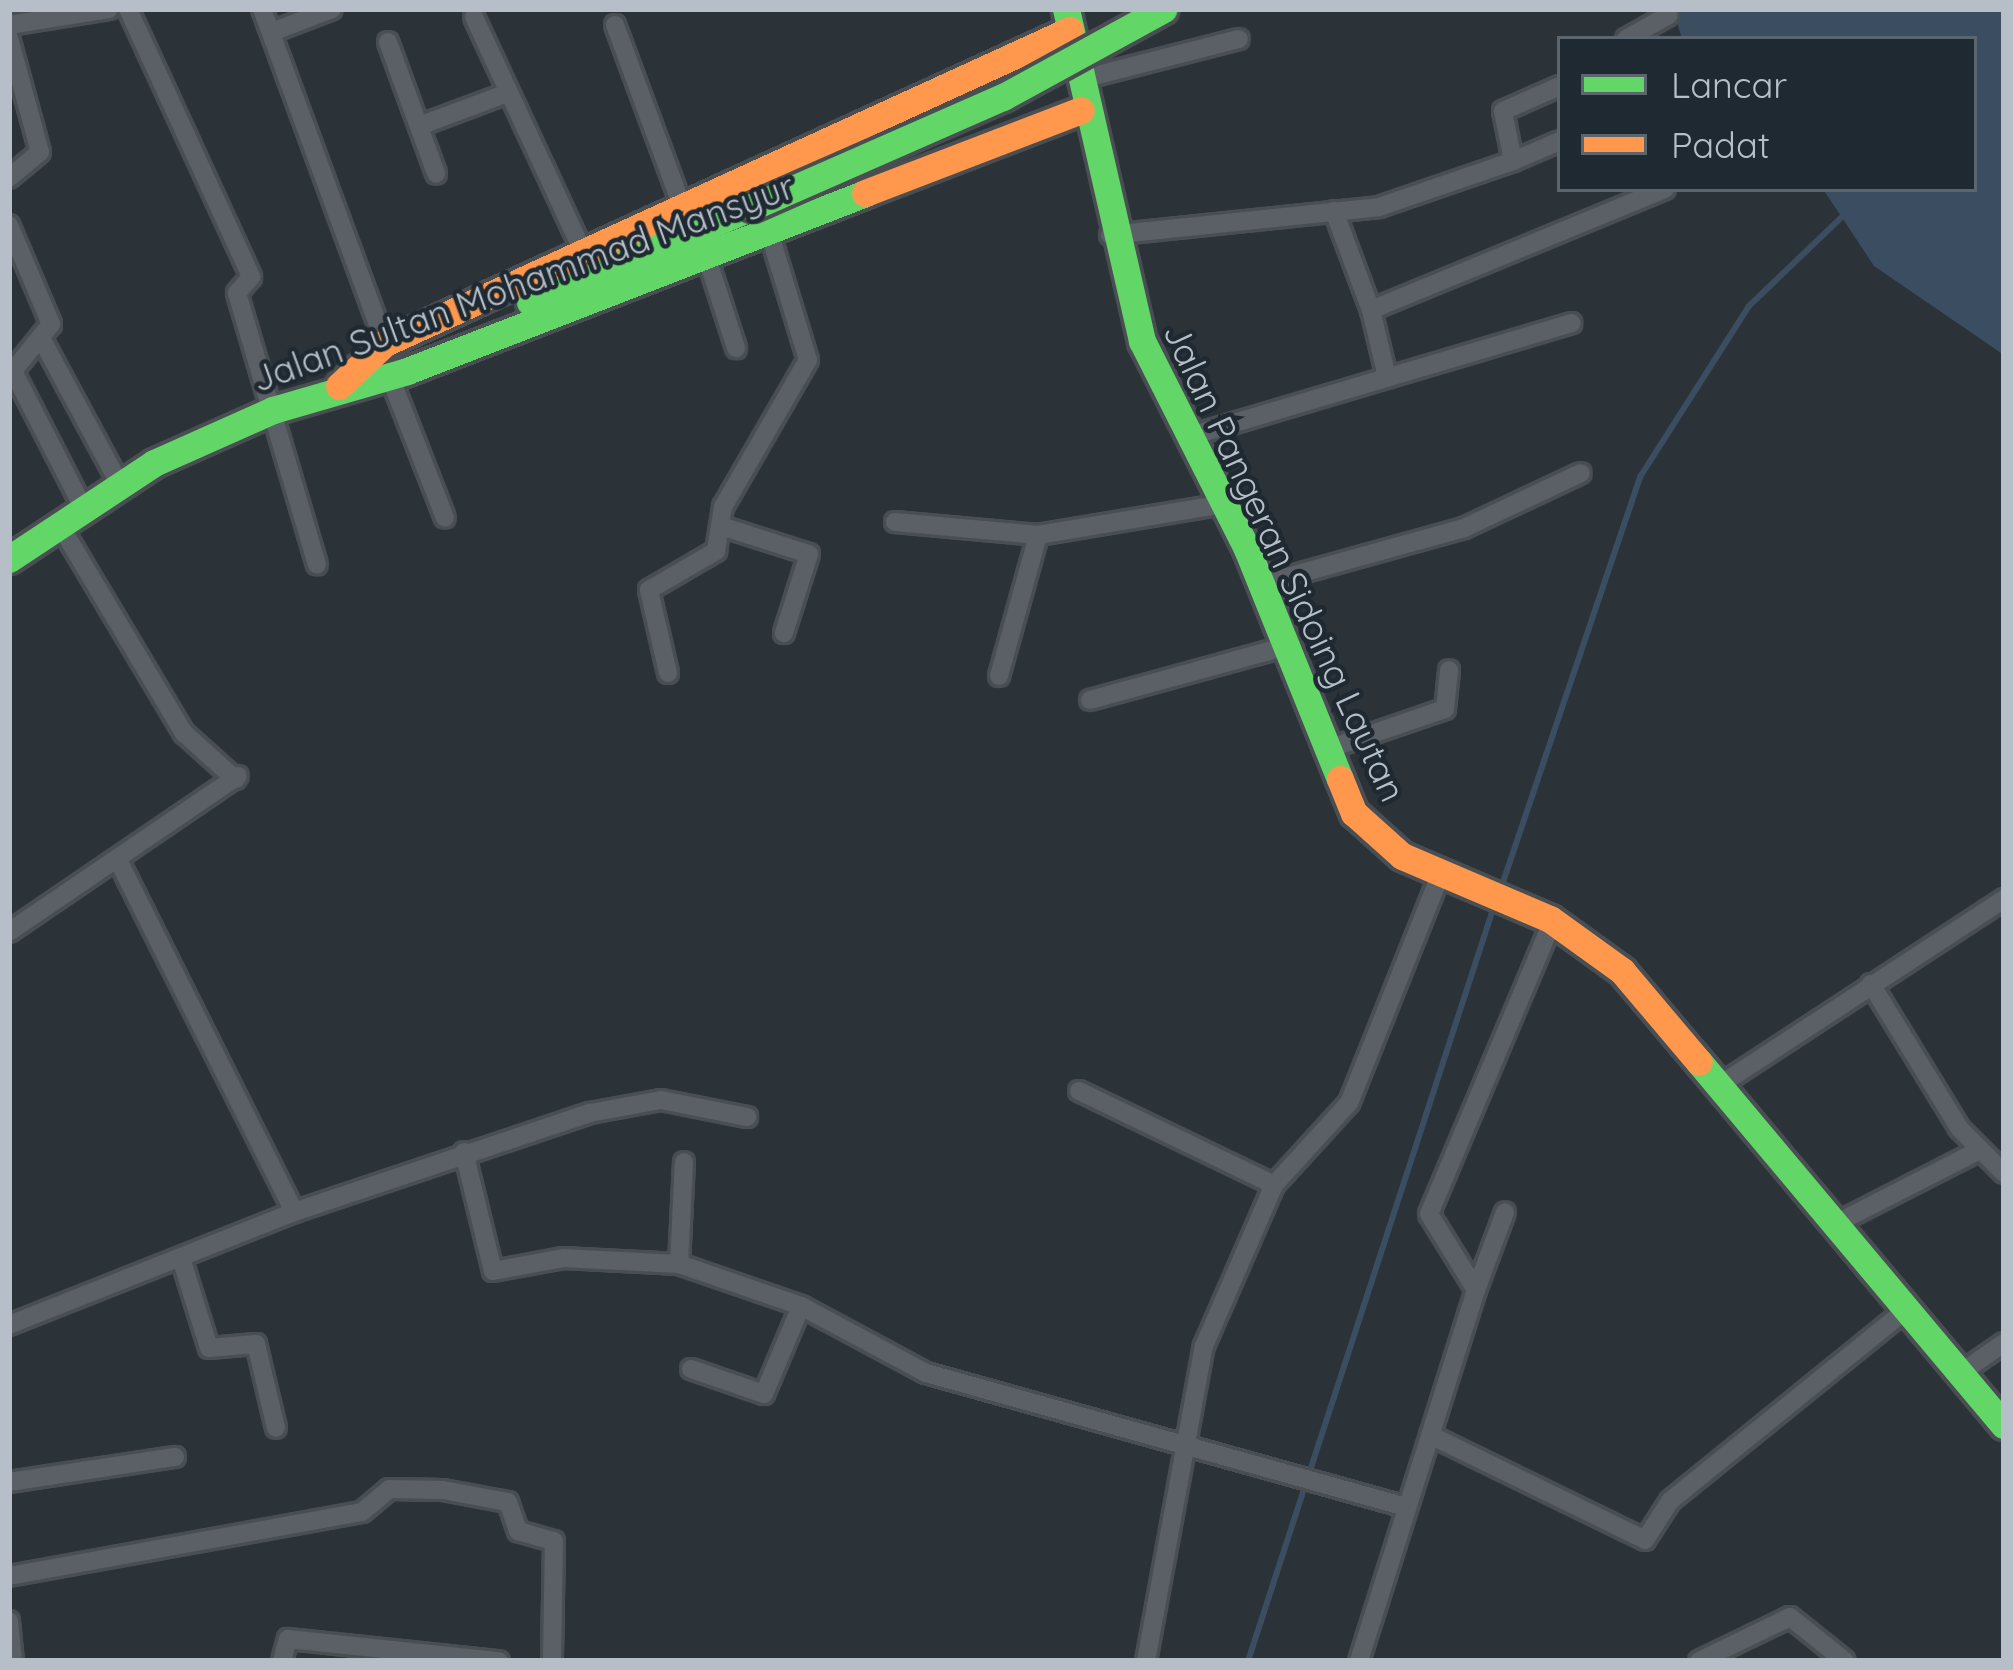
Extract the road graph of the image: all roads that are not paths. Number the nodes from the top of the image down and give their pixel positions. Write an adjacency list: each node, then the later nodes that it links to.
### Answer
1 (109, 9): 9 (street)
2 (128, 9): 41 (street)
3 (262, 9): 11 (street)
4 (332, 9): 11 (street)
5 (1164, 9): 40 (street, bridge)
6 (1669, 16): 12 (street)
7 (474, 17): 18 (street)
8 (1068, 20): 16 (street, Jalan Pangeran Sidoing Lautan); 26 (street)
9 (9, 25)
10 (615, 25): 26 (street)
11 (272, 32): 36 (street)
12 (1632, 36)
13 (9, 38): 24 (street)
14 (1239, 39): 16 (street)
15 (388, 42): 20 (street)
16 (1078, 80): 19 (street, Jalan Pangeran Sidoing Lautan)
17 (1557, 87): 22 (street)
18 (502, 95): 20 (street); 31 (street)
19 (1081, 110): 29 (street, Jalan Sultan Mohammad Mansyur); 30 (street, Jalan Pangeran Sidoing Lautan)
20 (419, 126): 23 (street)
21 (1557, 142): 22 (street)
22 (1513, 161): 27 (street)
23 (436, 173)
24 (9, 178)
25 (1658, 192): 33 (street)
26 (681, 203): 31 (street)
27 (1334, 211): 30 (street); 33 (street)
28 (9, 225): 35 (street)
29 (769, 232): 32 (street, Jalan Sultan Mohammad Mansyur); 50 (street)
30 (1110, 235): 42 (street, Jalan Pangeran Sidoing Lautan)
31 (581, 248): 36 (street)
32 (707, 258): 37 (street); 39 (street, Jalan Sultan Mohammad Mansyur)
33 (1371, 310): 38 (street)
34 (1571, 323): 38 (street)
35 (41, 338): 44 (street); 46 (street)
36 (385, 343): 40 (street)
37 (736, 348)
38 (1386, 373): 42 (street)
39 (390, 377): 40 (street, Jalan Sultan Mohammad Mansyur); 47 (street)
40 (340, 386): 41 (street, Jalan Sultan Mohammad Mansyur)
41 (273, 410): 44 (street, Jalan Sultan Mohammad Mansyur); 53 (street)
42 (1187, 437): 45 (street, Jalan Pangeran Sidoing Lautan)
43 (1581, 473): 54 (street)
44 (119, 483): 46 (street, Jalan Sultan Mohammad Mansyur)
45 (1224, 504): 51 (street); 54 (street, Jalan Pangeran Sidoing Lautan)
46 (82, 505): 48 (street, Jalan Sultan Mohammad Mansyur)
47 (445, 518)
48 (58, 522): 52 (street, Jalan Sultan Mohammad Mansyur); 62 (street)
49 (895, 522): 51 (street)
50 (721, 526): 55 (street); 58 (street)
51 (1038, 535): 59 (street)
52 (9, 559)
53 (317, 564)
54 (1262, 584): 56 (street, Jalan Pangeran Sidoing Lautan)
55 (784, 633)
56 (1287, 646): 60 (street); 61 (street, Jalan Pangeran Sidoing Lautan)
57 (1448, 670): 61 (street)
58 (668, 673)
59 (999, 676)
60 (1090, 700)
61 (1325, 750): 63 (street, Jalan Pangeran Sidoing Lautan)
62 (118, 860): 66 (street); 76 (street)
63 (1451, 879): 65 (street, Jalan Pangeran Sidoing Lautan); 75 (street)
64 (2004, 899): 67 (street)
65 (1551, 920): 68 (street); 81 (street)
66 (9, 932)
67 (1871, 984): 68 (street); 71 (street)
68 (1723, 1083): 78 (street)
69 (1079, 1091): 75 (street)
70 (747, 1117): 72 (street)
71 (1978, 1150): 74 (street); 78 (street)
72 (464, 1152): 76 (street); 80 (street)
73 (684, 1162): 80 (street)
74 (2004, 1173)
75 (1274, 1185): 91 (street)
76 (294, 1212): 79 (street)
77 (1505, 1212): 81 (street)
78 (1838, 1223): 83 (street)
79 (181, 1258): 84 (street); 89 (street)
80 (679, 1264): 82 (street)
81 (1476, 1290): 90 (street)
82 (801, 1306): 86 (street); 91 (street)
83 (1906, 1309): 87 (street); 90 (street)
84 (9, 1325)
85 (2004, 1343): 87 (street)
86 (691, 1369)
87 (1959, 1375): 88 (street)
88 (2004, 1425)
89 (276, 1428)
90 (1430, 1435): 94 (street)
91 (1186, 1443): 94 (street); 104 (street)
92 (175, 1457): 93 (street)
93 (9, 1482)
94 (1407, 1508): 105 (street)
95 (9, 1576): 103 (street)
96 (9, 1622): 100 (street)
97 (370, 1651): 98 (street); 101 (street)
98 (429, 1654): 102 (street)
99 (1729, 1654): 106 (street); 107 (street)
100 (13, 1661)
101 (282, 1661)
102 (499, 1661)
103 (552, 1661)
104 (1146, 1661)
105 (1359, 1661)
106 (1699, 1661)
107 (1845, 1661)

